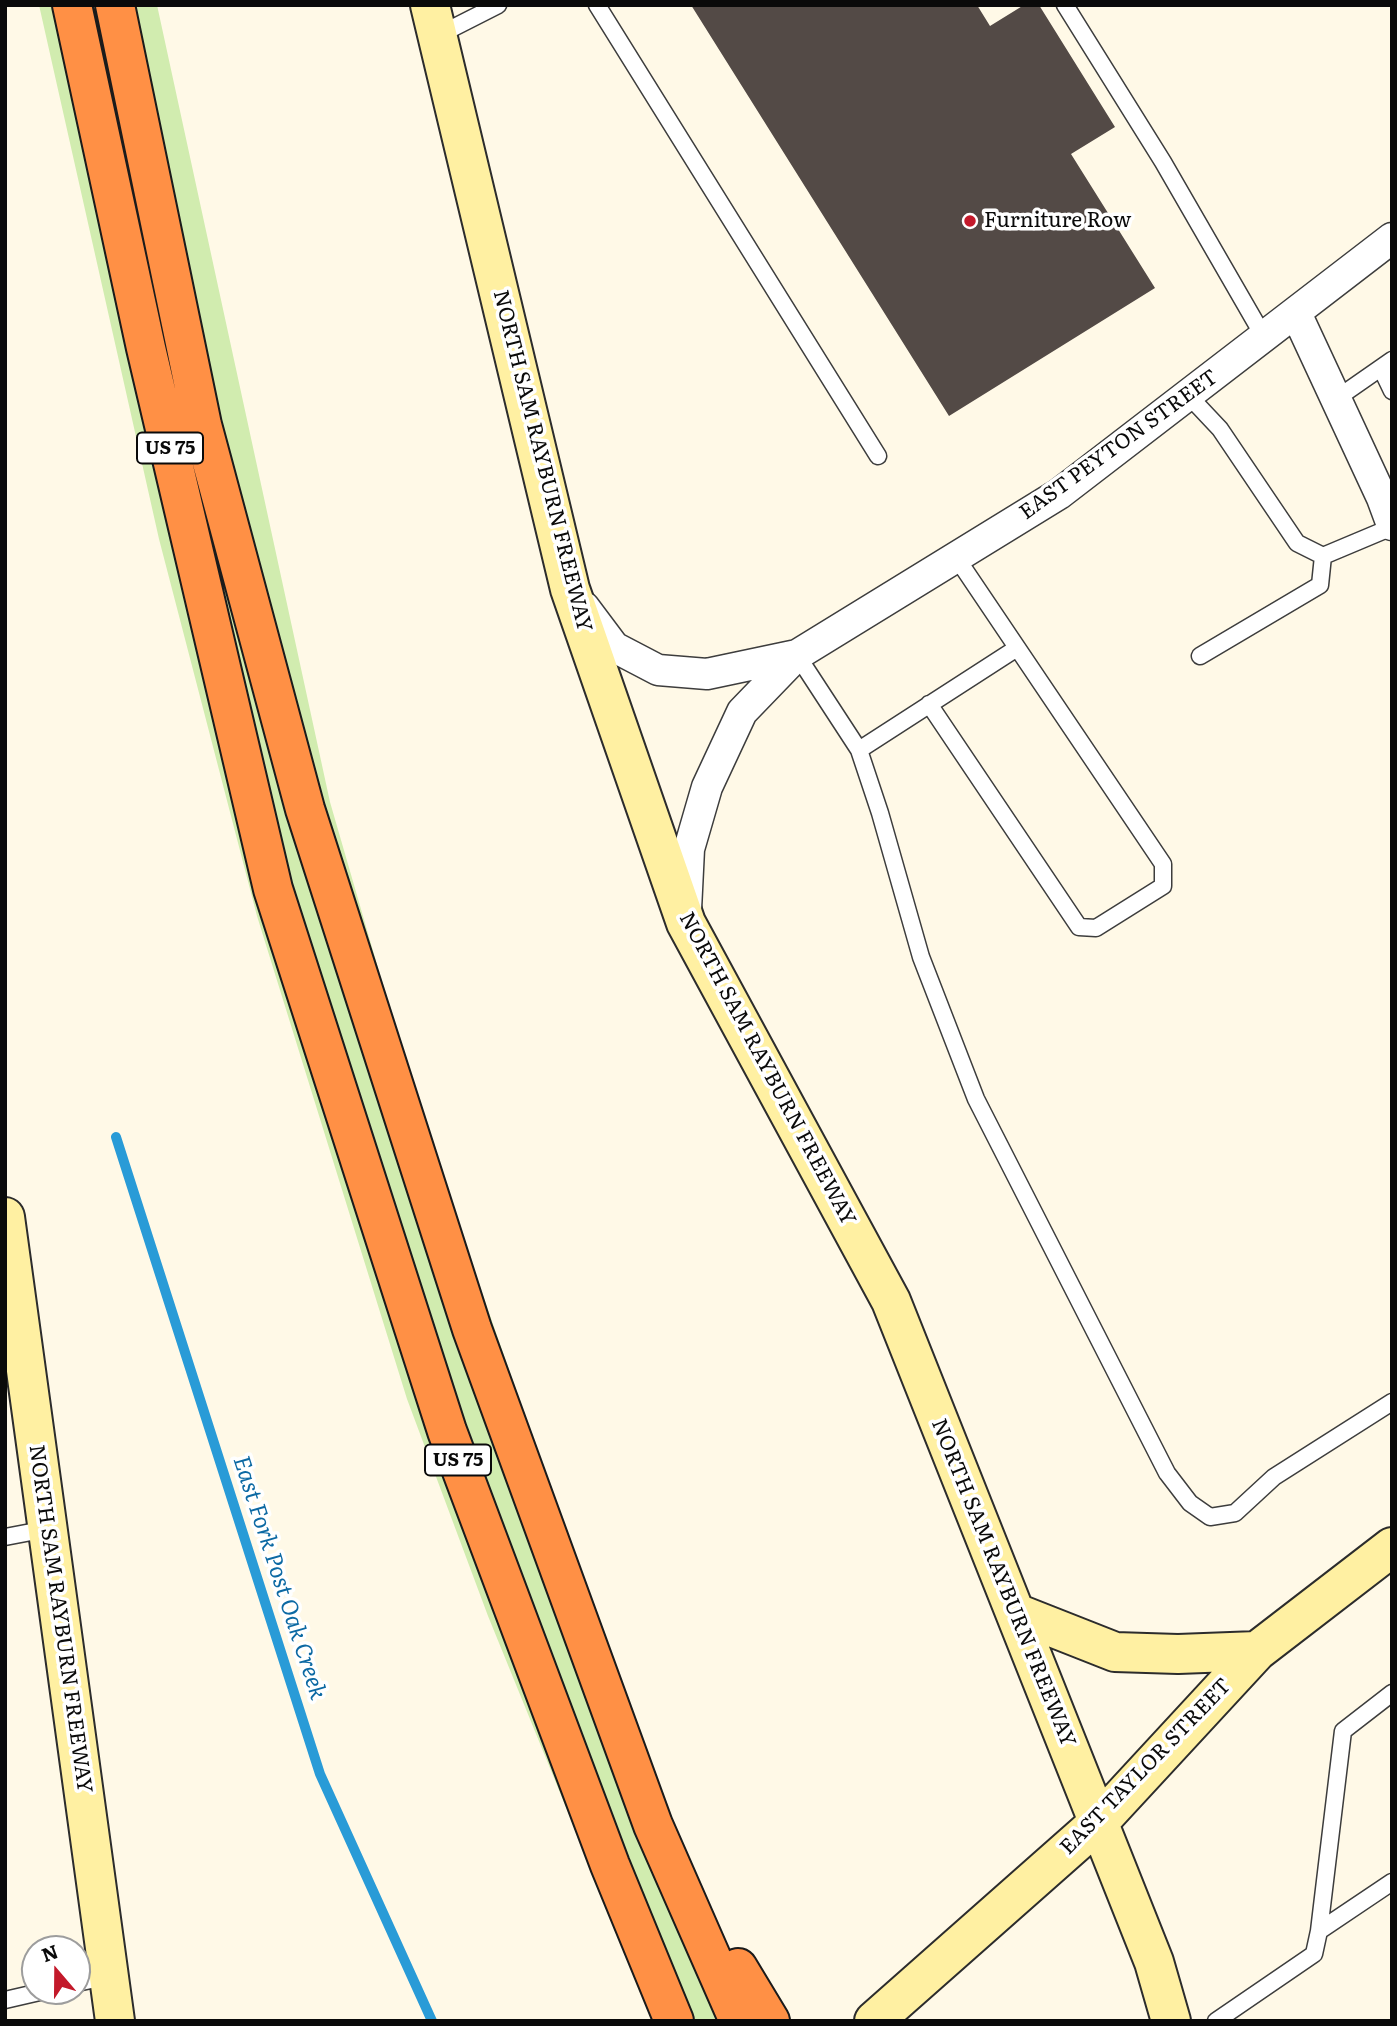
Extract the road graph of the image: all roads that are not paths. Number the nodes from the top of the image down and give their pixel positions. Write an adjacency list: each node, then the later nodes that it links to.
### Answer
1 (72, 5): 39 (highway, US 75)
2 (115, 5): 34 (highway, US 75)
3 (498, 5): 6 (lane)
4 (597, 5): 14 (lane)
5 (1065, 5): 9 (lane)
6 (433, 21): 18 (main road, NORTH SAM RAYBURN FREEWAY)
7 (1392, 239): 8 (street, EAST PEYTON STREET)
8 (1296, 313): 9 (street, EAST PEYTON STREET); 13 (street)
9 (1264, 337): 12 (street, EAST PEYTON STREET)
10 (1386, 364): 11 (lane); 13 (lane)
11 (1392, 391)
12 (1188, 395): 16 (lane); 17 (street, EAST PEYTON STREET)
13 (1336, 399): 15 (street)
14 (878, 456)
15 (1392, 526): 16 (lane)
16 (1323, 556): 21 (lane)
17 (956, 557): 19 (lane); 20 (street, EAST PEYTON STREET)
18 (570, 589): 20 (street, EAST PEYTON STREET); 24 (main road, NORTH SAM RAYBURN FREEWAY)
19 (1017, 648): 22 (lane); 22 (lane)
20 (797, 655): 23 (lane); 24 (street, EAST PEYTON STREET)
21 (1200, 656)
22 (929, 704): 23 (lane)
23 (859, 750): 26 (lane)
24 (686, 923): 30 (main road, NORTH SAM RAYBURN FREEWAY)
25 (5, 1217): 27 (main road, NORTH SAM RAYBURN FREEWAY)
26 (1392, 1402)
27 (47, 1529): 28 (lane); 37 (main road, NORTH SAM RAYBURN FREEWAY)
28 (5, 1537)
29 (1392, 1547): 31 (main road, EAST TAYLOR STREET)
30 (1016, 1613): 31 (main road); 33 (main road, NORTH SAM RAYBURN FREEWAY)
31 (1257, 1651): 33 (main road, EAST TAYLOR STREET)
32 (1392, 1693): 36 (lane)
33 (1098, 1823): 42 (main road, EAST TAYLOR STREET); 43 (main road, NORTH SAM RAYBURN FREEWAY)
34 (653, 1825): 40 (highway, US 75); 41 (highway)
35 (1392, 1882): 36 (lane)
36 (1320, 1931): 44 (lane)
37 (93, 1979): 38 (main road, NORTH SAM RAYBURN FREEWAY)
38 (115, 2021)
39 (674, 2021)
40 (739, 2021)
41 (770, 2021)
42 (874, 2021)
43 (1171, 2021)
44 (1216, 2021)

